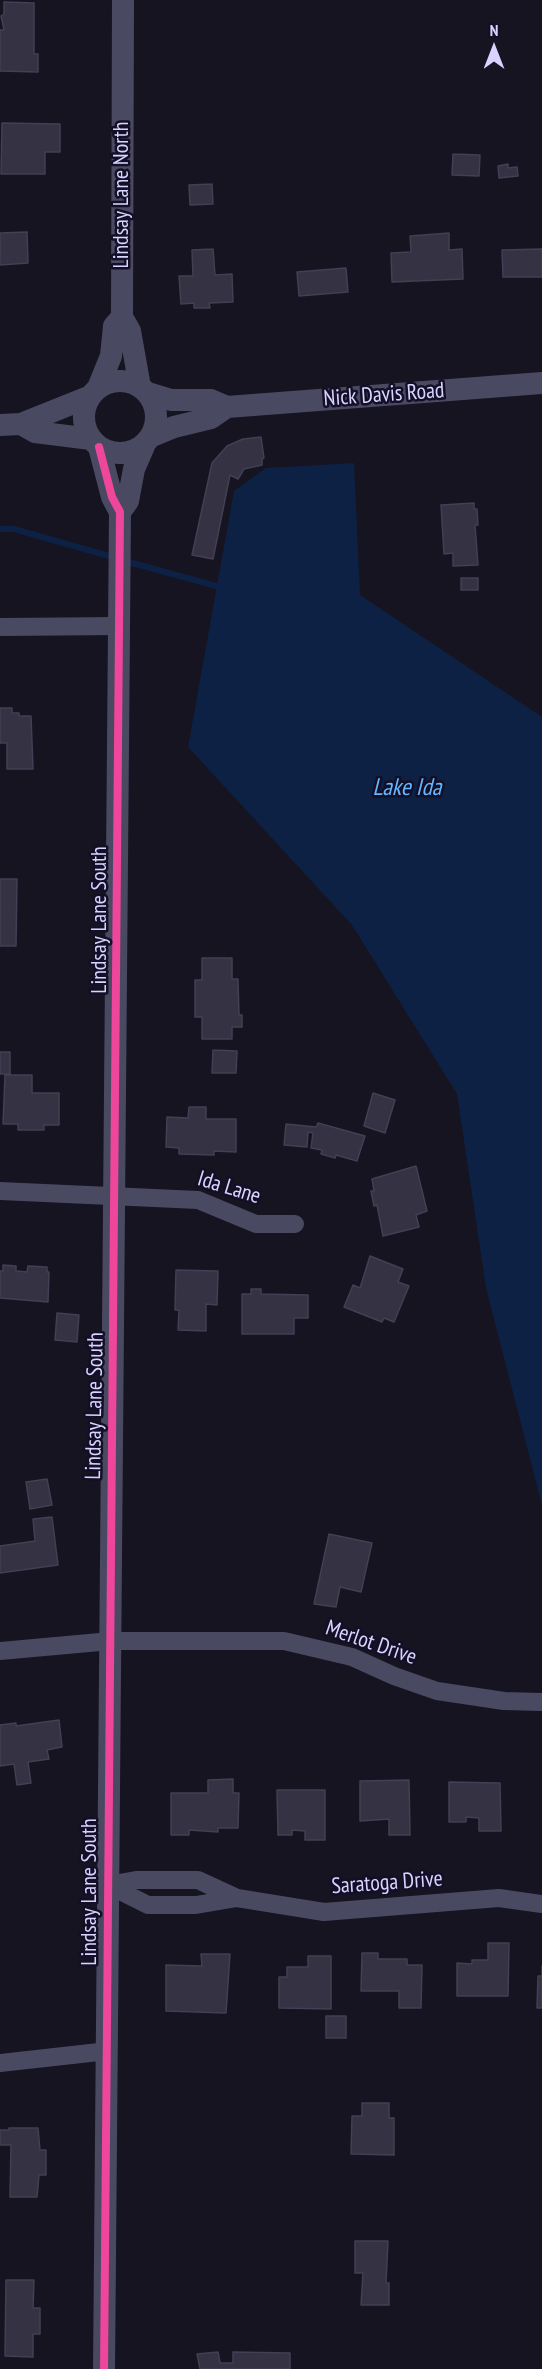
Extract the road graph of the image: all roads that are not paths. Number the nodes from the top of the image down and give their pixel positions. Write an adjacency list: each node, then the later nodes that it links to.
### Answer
1 (123, 0): 2 (street, Lindsay Lane North)
2 (123, 317): 4 (street, Lindsay Lane North); 5 (street)
3 (542, 383): 6 (street, Nick Davis Road)
4 (144, 390): 5 (street); 6 (street, Nick Davis Road); 8 (street)
5 (94, 392): 7 (street); 9 (street)
6 (227, 407): 8 (street, Nick Davis Road)
7 (11, 424): 9 (street)
8 (148, 441): 9 (street); 10 (street)
9 (95, 443): 10 (street, Lindsay Lane South)
10 (120, 512): 11 (street, Lindsay Lane South)
11 (119, 626): 12 (street); 14 (street, Lindsay Lane South)
12 (0, 627)
13 (0, 1191): 14 (street, Ida Lane)
14 (115, 1195): 15 (street, Ida Lane); 16 (street, Lindsay Lane South)
15 (295, 1224)
16 (111, 1641): 17 (street, Merlot Drive); 18 (street, Merlot Drive); 19 (street, Lindsay Lane South)
17 (0, 1651)
18 (542, 1702)
19 (108, 1885): 20 (street, Saratoga Drive); 20 (street, Saratoga Drive); 22 (street, Lindsay Lane South)
20 (237, 1898): 21 (street, Saratoga Drive)
21 (542, 1904)
22 (108, 2051): 23 (street); 24 (street, Lindsay Lane South)
23 (0, 2063)
24 (104, 2369)

